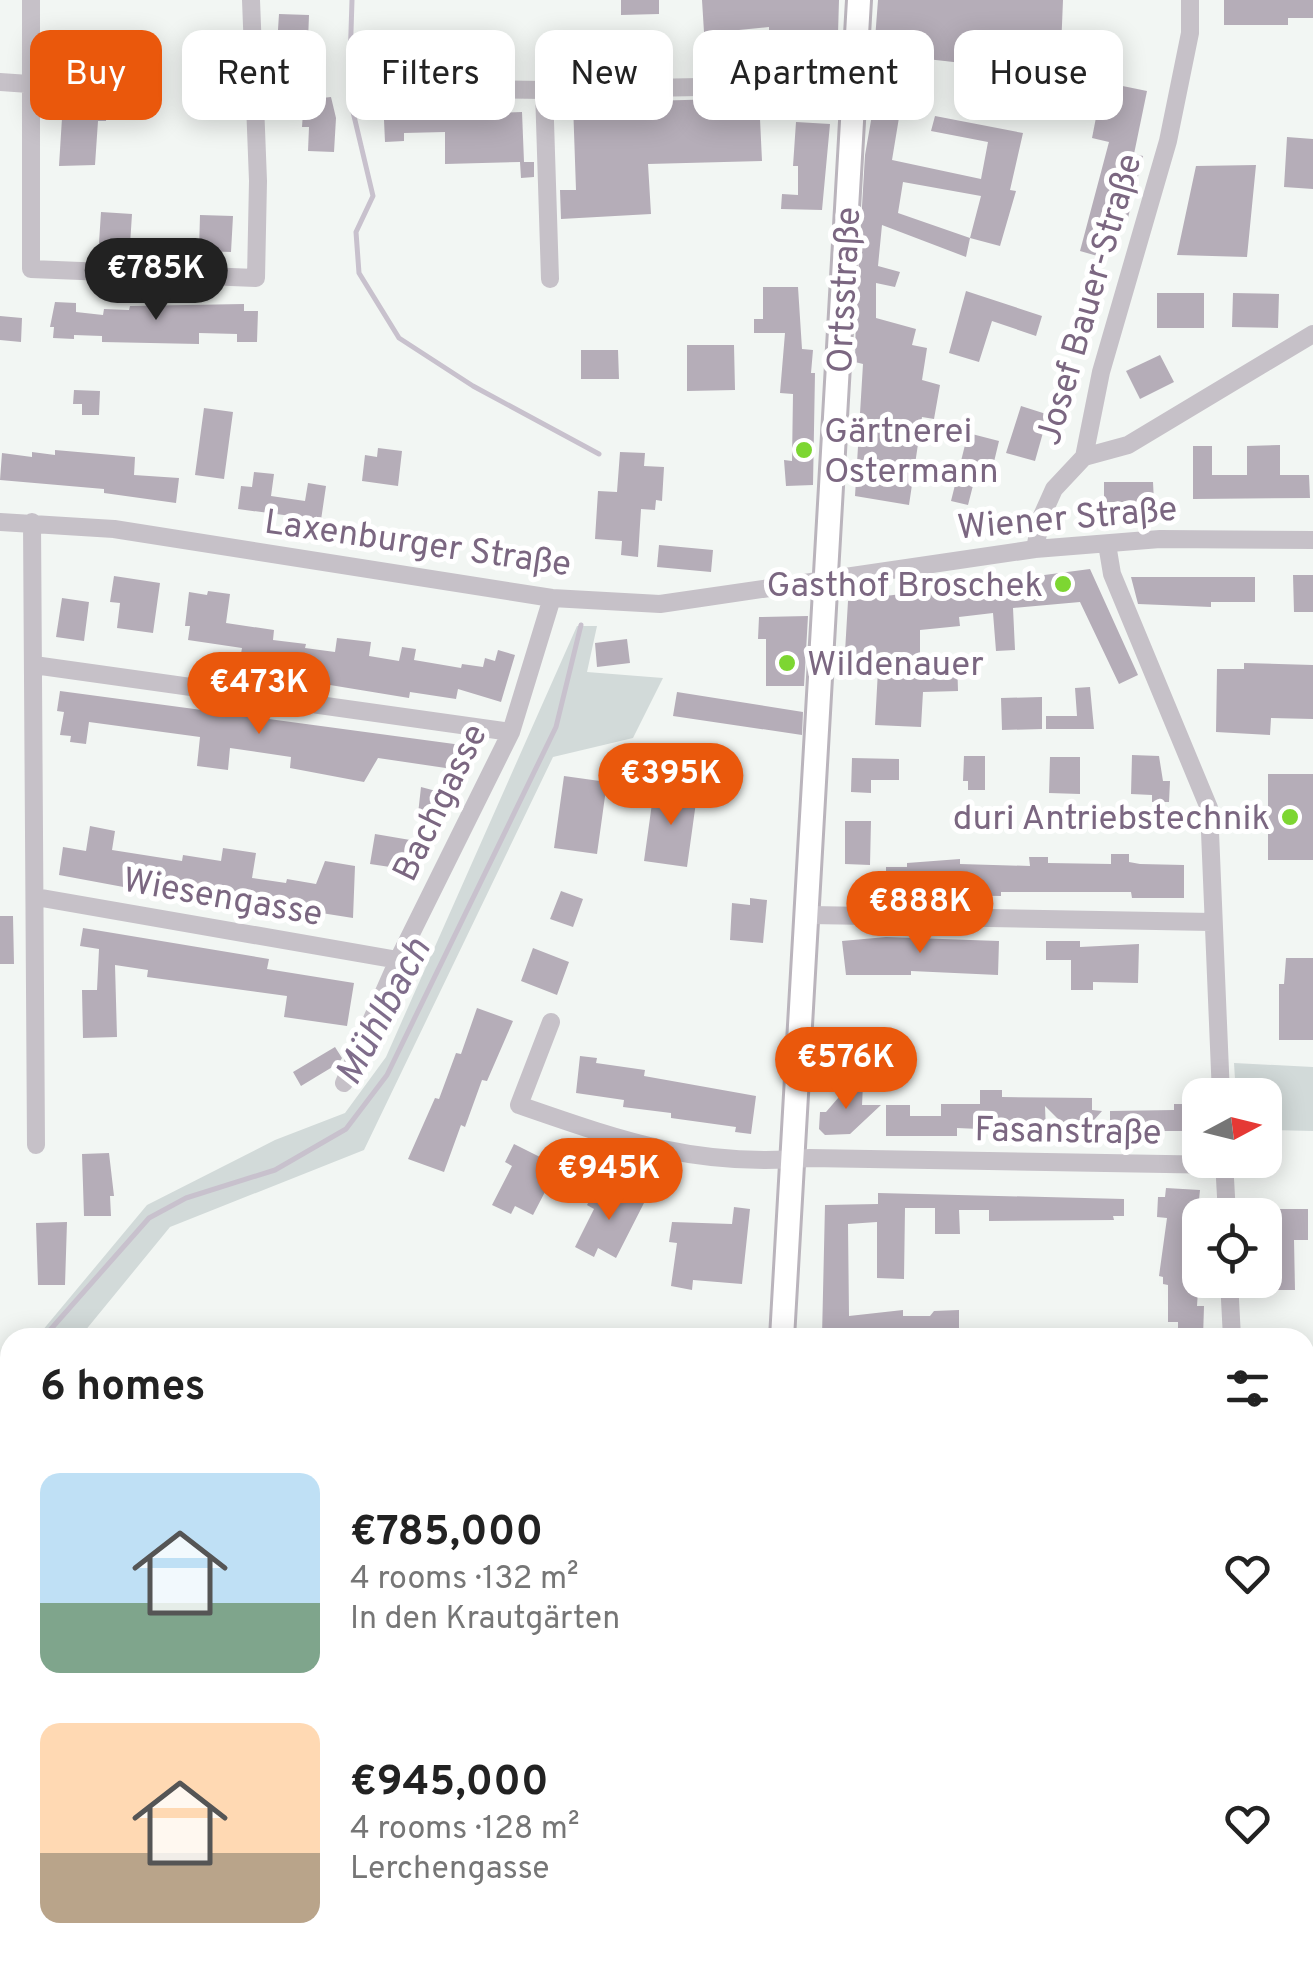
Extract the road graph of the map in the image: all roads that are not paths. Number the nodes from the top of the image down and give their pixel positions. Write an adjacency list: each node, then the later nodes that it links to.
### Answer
1 (31, 0): 7 (street)
2 (251, 0): 7 (street)
3 (859, 0): 5 (street, Ortsstraße)
4 (1190, 0): 12 (street, Josef Bauer-Straße)
5 (858, 30)
6 (0, 82): 7 (street)
7 (29, 84)
8 (545, 120): 10 (street)
9 (854, 120): 18 (street, Ortsstraße)
10 (550, 279)
11 (1313, 334): 12 (street)
12 (1084, 456): 17 (street, Josef Bauer-Straße)
13 (0, 522): 14 (street, Laxenburger Straße)
14 (32, 522): 19 (street, Laxenburger Straße); 20 (street)
15 (1313, 540): 16 (street, Wiener Straße)
16 (1107, 544): 17 (street, Wiener Straße); 24 (street)
17 (1035, 549): 18 (street, Wiener Straße)
18 (827, 580): 19 (street, Laxenburger Straße); 23 (street, Ortsstraße)
19 (552, 598): 21 (street, Bachgasse)
20 (34, 665): 21 (street); 22 (street)
21 (511, 732): 25 (street, Bachgasse)
22 (36, 897): 25 (street, Wiesengasse); 29 (street)
23 (810, 914): 24 (street); 30 (street, Ortsstraße)
24 (1212, 922): 27 (street)
25 (398, 960): 28 (street, Bachgasse)
26 (551, 1022): 30 (street, Fasanstraße)
27 (1220, 1078)
28 (344, 1083)
29 (36, 1145)
30 (791, 1160): 31 (street, Fasanstraße); 33 (street, Ortsstraße)
31 (1182, 1162)
32 (1231, 1298): 34 (street)
33 (783, 1328)
34 (1232, 1328)

